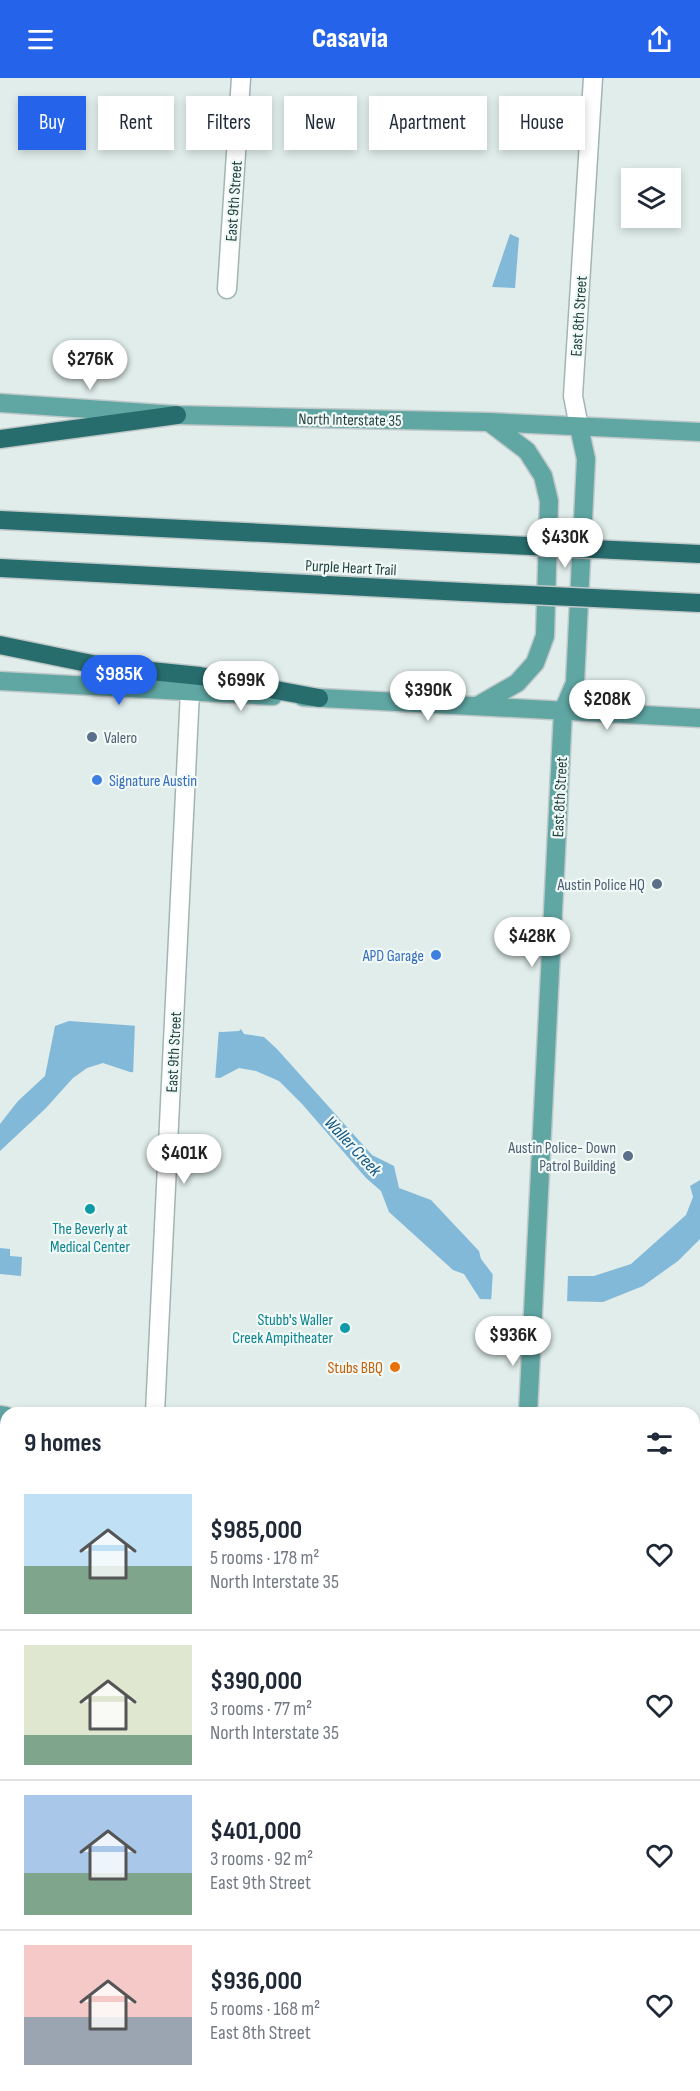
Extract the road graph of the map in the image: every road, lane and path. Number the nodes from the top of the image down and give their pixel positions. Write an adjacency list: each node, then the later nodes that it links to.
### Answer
1 (241, 78): 3 (street, East 9th Street)
2 (593, 78): 7 (street, East 8th Street)
3 (227, 289)
4 (0, 403): 5 (main road, North Interstate 35)
5 (177, 416): 6 (main road, North Interstate 35); 9 (highway)
6 (489, 422): 7 (main road, North Interstate 35); 18 (main road)
7 (579, 427): 8 (main road, North Interstate 35); 19 (main road, East 8th Street)
8 (700, 432)
9 (0, 439)
10 (0, 520): 11 (highway, Purple Heart Trail, bridge)
11 (700, 554)
12 (0, 568): 13 (highway, Purple Heart Trail, bridge)
13 (700, 603)
14 (0, 645): 17 (highway)
15 (0, 681): 16 (main road)
16 (190, 691): 17 (main road); 21 (street, East 9th Street)
17 (319, 698): 18 (main road)
18 (477, 706): 19 (main road)
19 (563, 711): 20 (main road); 22 (main road, East 8th Street)
20 (700, 718)
21 (155, 1407)
22 (528, 1407)

